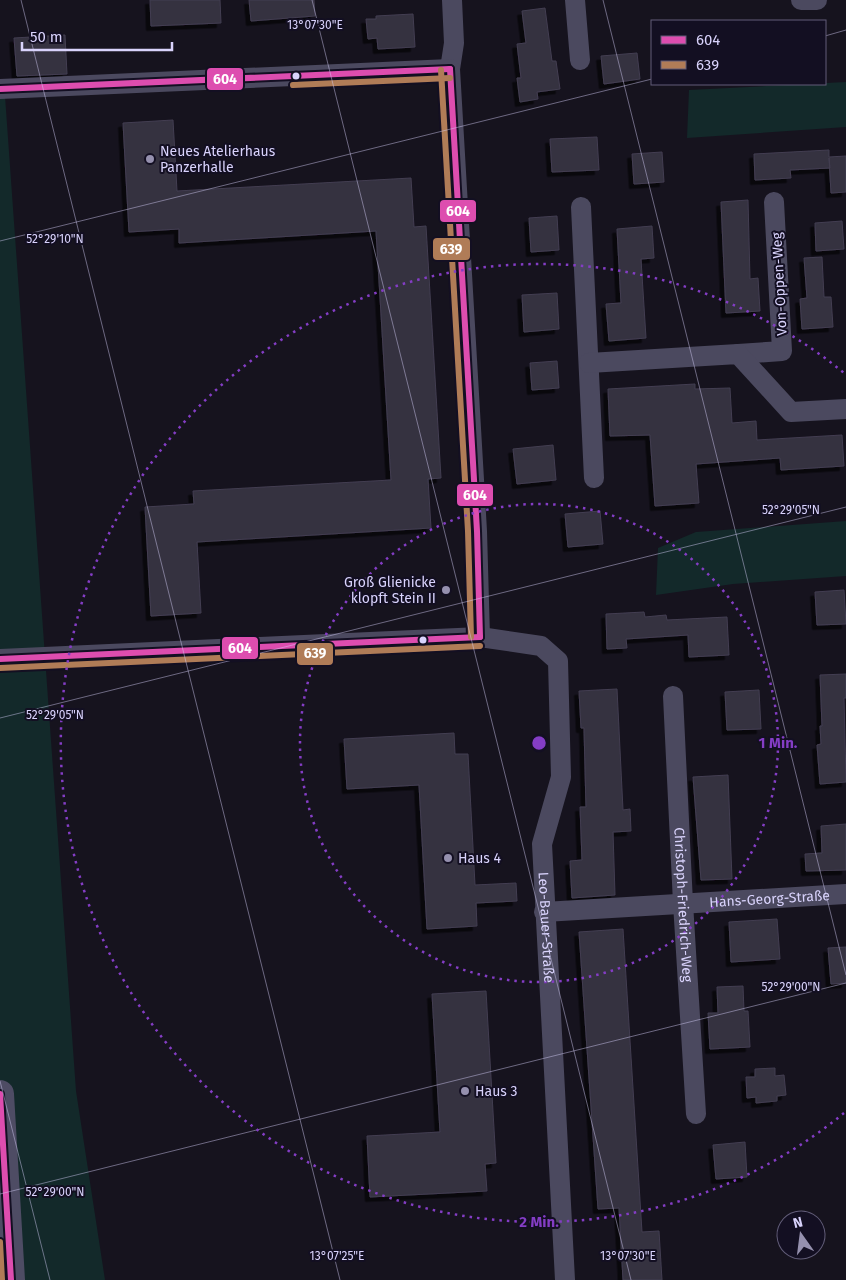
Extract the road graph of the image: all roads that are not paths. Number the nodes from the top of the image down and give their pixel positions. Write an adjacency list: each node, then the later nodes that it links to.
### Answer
1 (452, 0): 6 (street)
2 (575, 0): 5 (street)
3 (801, 0): 4 (street)
4 (817, 0)
5 (580, 60)
6 (450, 69): 7 (street); 14 (street)
7 (0, 89)
8 (774, 202): 10 (street, Von-Oppen-Weg)
9 (581, 207): 11 (street)
10 (738, 354): 11 (street, Von-Oppen-Weg); 12 (street)
11 (589, 363): 13 (street)
12 (846, 409)
13 (594, 478)
14 (480, 637): 15 (street, Leo-Bauer-Straße); 19 (street, Leo-Bauer-Straße)
15 (0, 659)
16 (673, 696): 18 (street, Christoph-Friedrich-Weg)
17 (846, 894): 18 (street, Hans-Georg-Straße)
18 (682, 904): 19 (street, Hans-Georg-Straße); 21 (street, Christoph-Friedrich-Weg)
19 (544, 912): 23 (street, Leo-Bauer-Straße)
20 (0, 1094): 22 (street)
21 (696, 1114)
22 (11, 1280)
23 (565, 1280)

